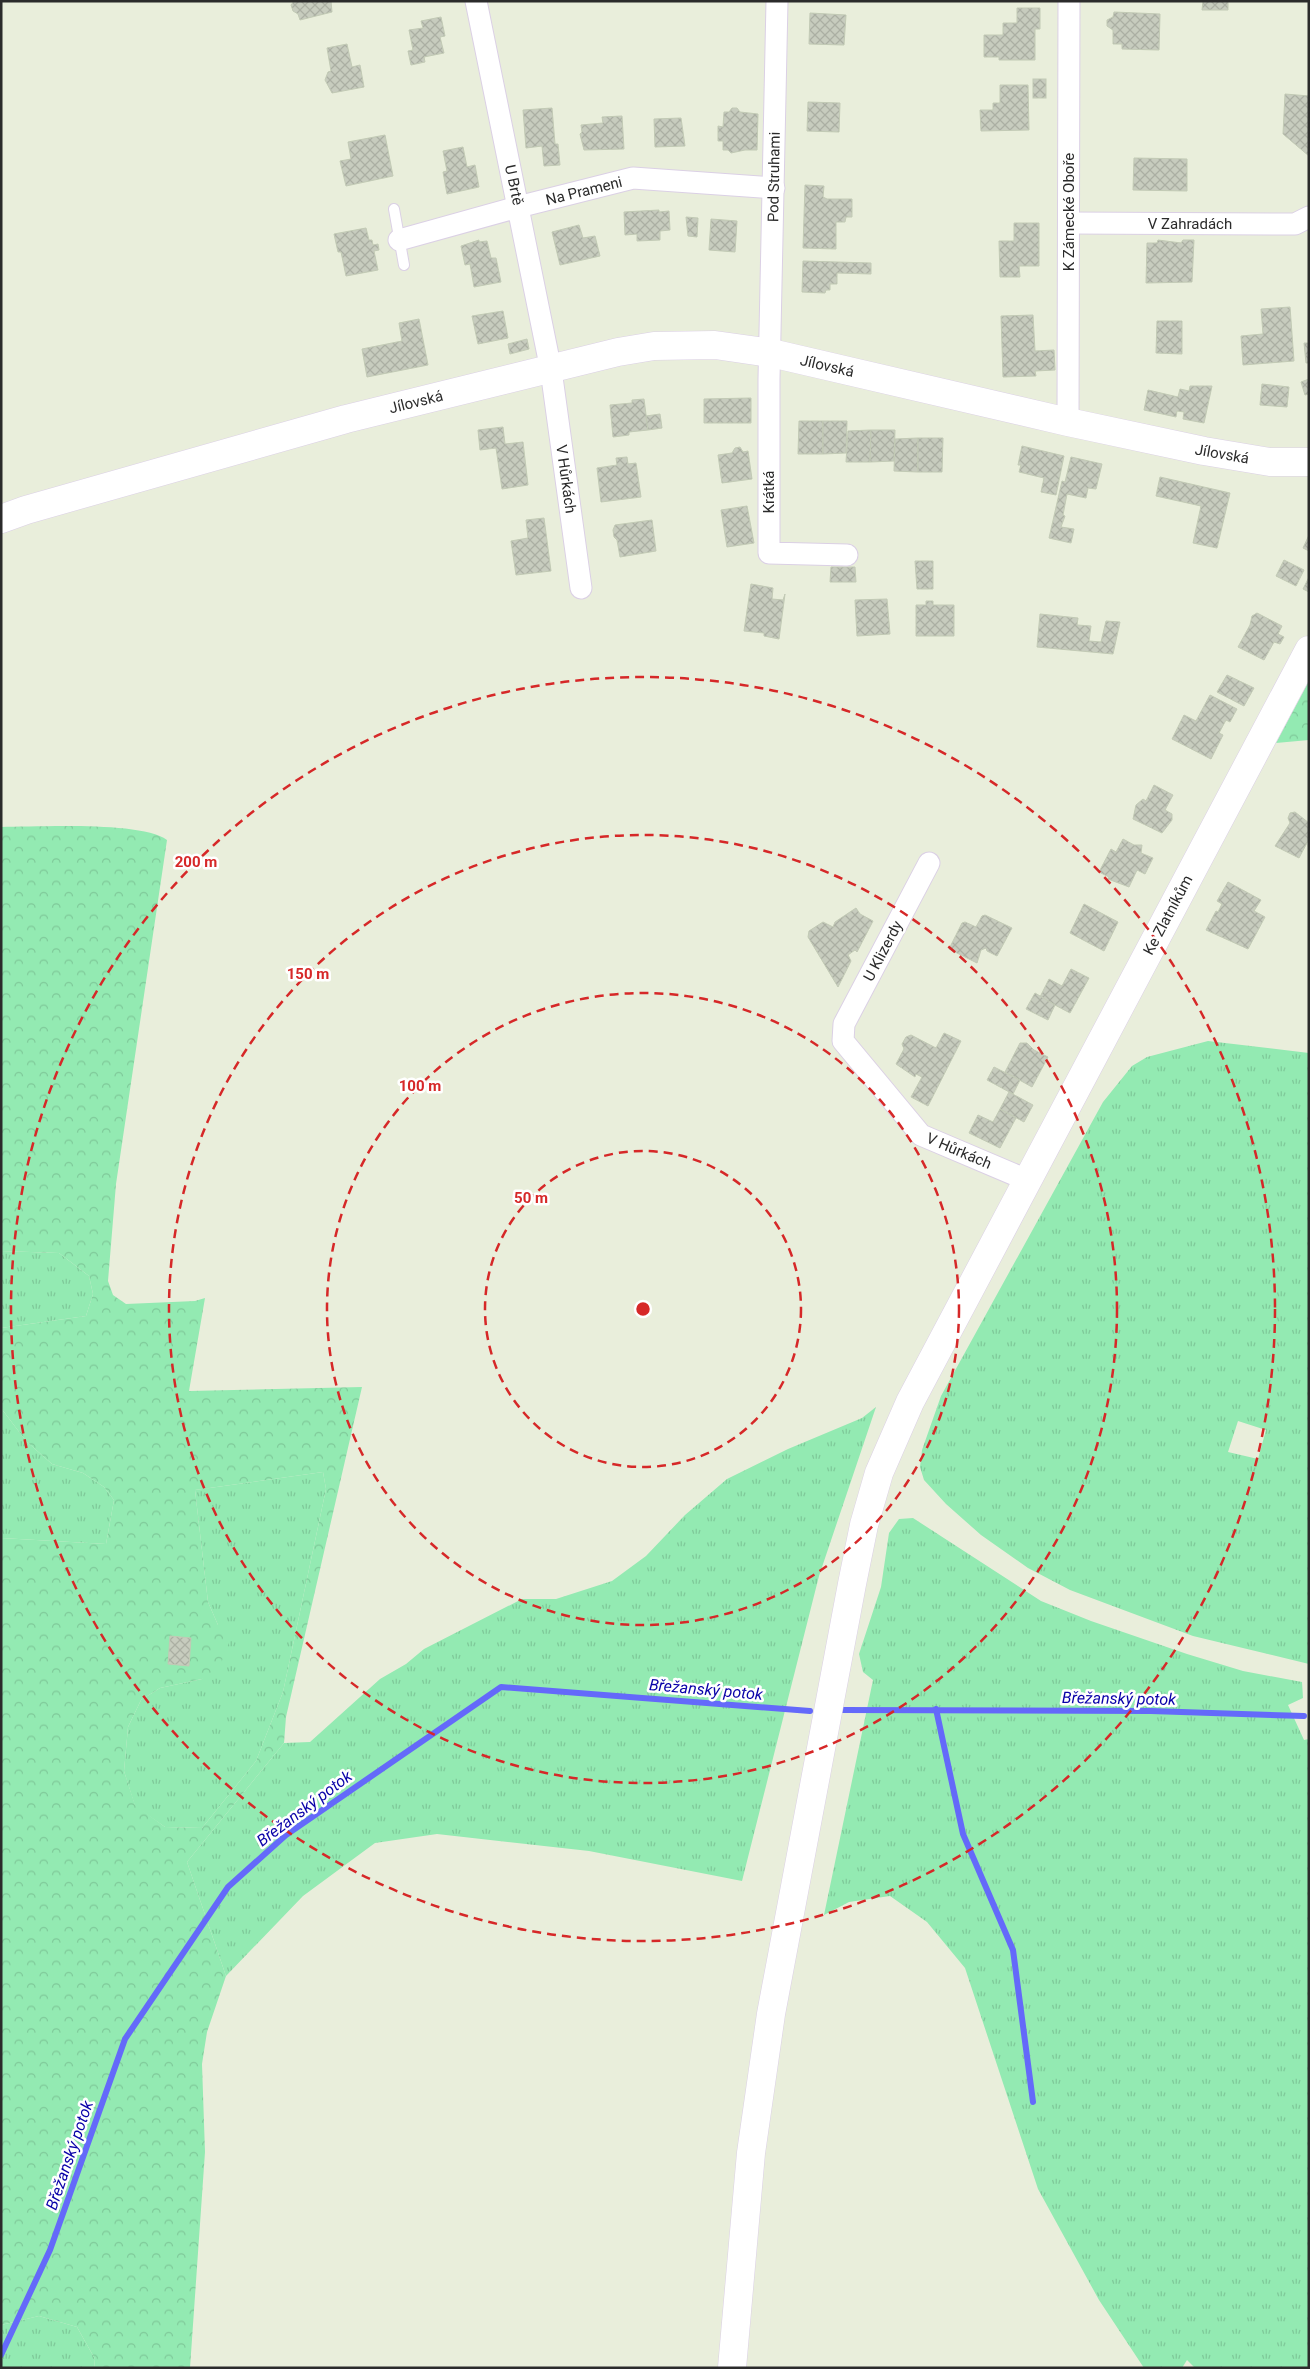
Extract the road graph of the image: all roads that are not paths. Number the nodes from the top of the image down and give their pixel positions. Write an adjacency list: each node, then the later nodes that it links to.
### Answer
1 (476, 1): 5 (street, U Brtě)
2 (777, 1): 4 (street, Pod Struhami)
3 (1069, 1): 8 (street, K Zámecké Oboře)
4 (774, 188): 5 (street, Na Prameni); 11 (street, Pod Struhami)
5 (518, 207): 9 (street, Na Prameni); 12 (street, U Brtě)
6 (394, 209): 9 (lane)
7 (1309, 217): 8 (street, V Zahradách)
8 (1069, 223): 13 (street, K Zámecké Oboře)
9 (399, 240): 10 (lane)
10 (404, 264)
11 (771, 353): 12 (main road, Jílovská); 13 (main road, Jílovská); 16 (street, Krátká)
12 (551, 370): 15 (main road, Jílovská); 17 (street, V Hůrkách)
13 (1068, 422): 14 (main road, Jílovská)
14 (1309, 462)
15 (1, 519)
16 (847, 555)
17 (581, 588)
18 (1309, 650): 21 (main road, Ke Zlatníkům)
19 (929, 863): 20 (street, U Klizerdy)
20 (842, 1041): 21 (street, V Hůrkách)
21 (1027, 1180): 22 (main road, Ke Zlatníkům)
22 (732, 2368)

